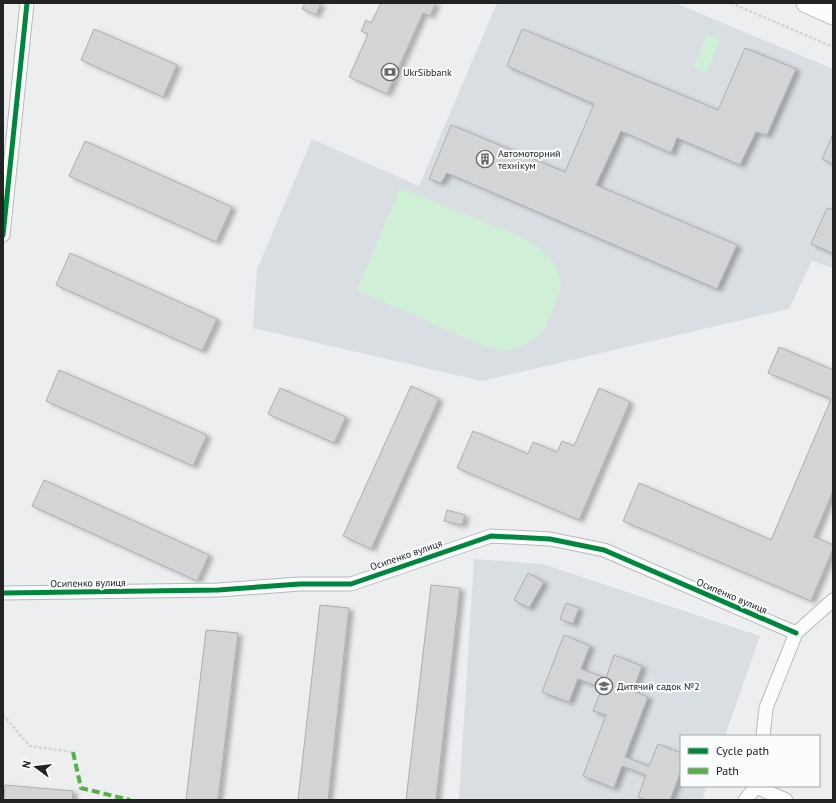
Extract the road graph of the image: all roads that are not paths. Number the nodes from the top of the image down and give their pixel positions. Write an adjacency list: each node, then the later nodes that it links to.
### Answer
1 (27, 3): 4 (street)
2 (806, 3): 3 (main road)
3 (833, 15)
4 (3, 235)
5 (3, 593): 7 (street, Осипенко вулиця)
6 (833, 600): 7 (street)
7 (796, 633): 8 (street)
8 (763, 735)
9 (755, 787): 11 (street)
10 (758, 787): 12 (street)
11 (745, 800)
12 (786, 800)

